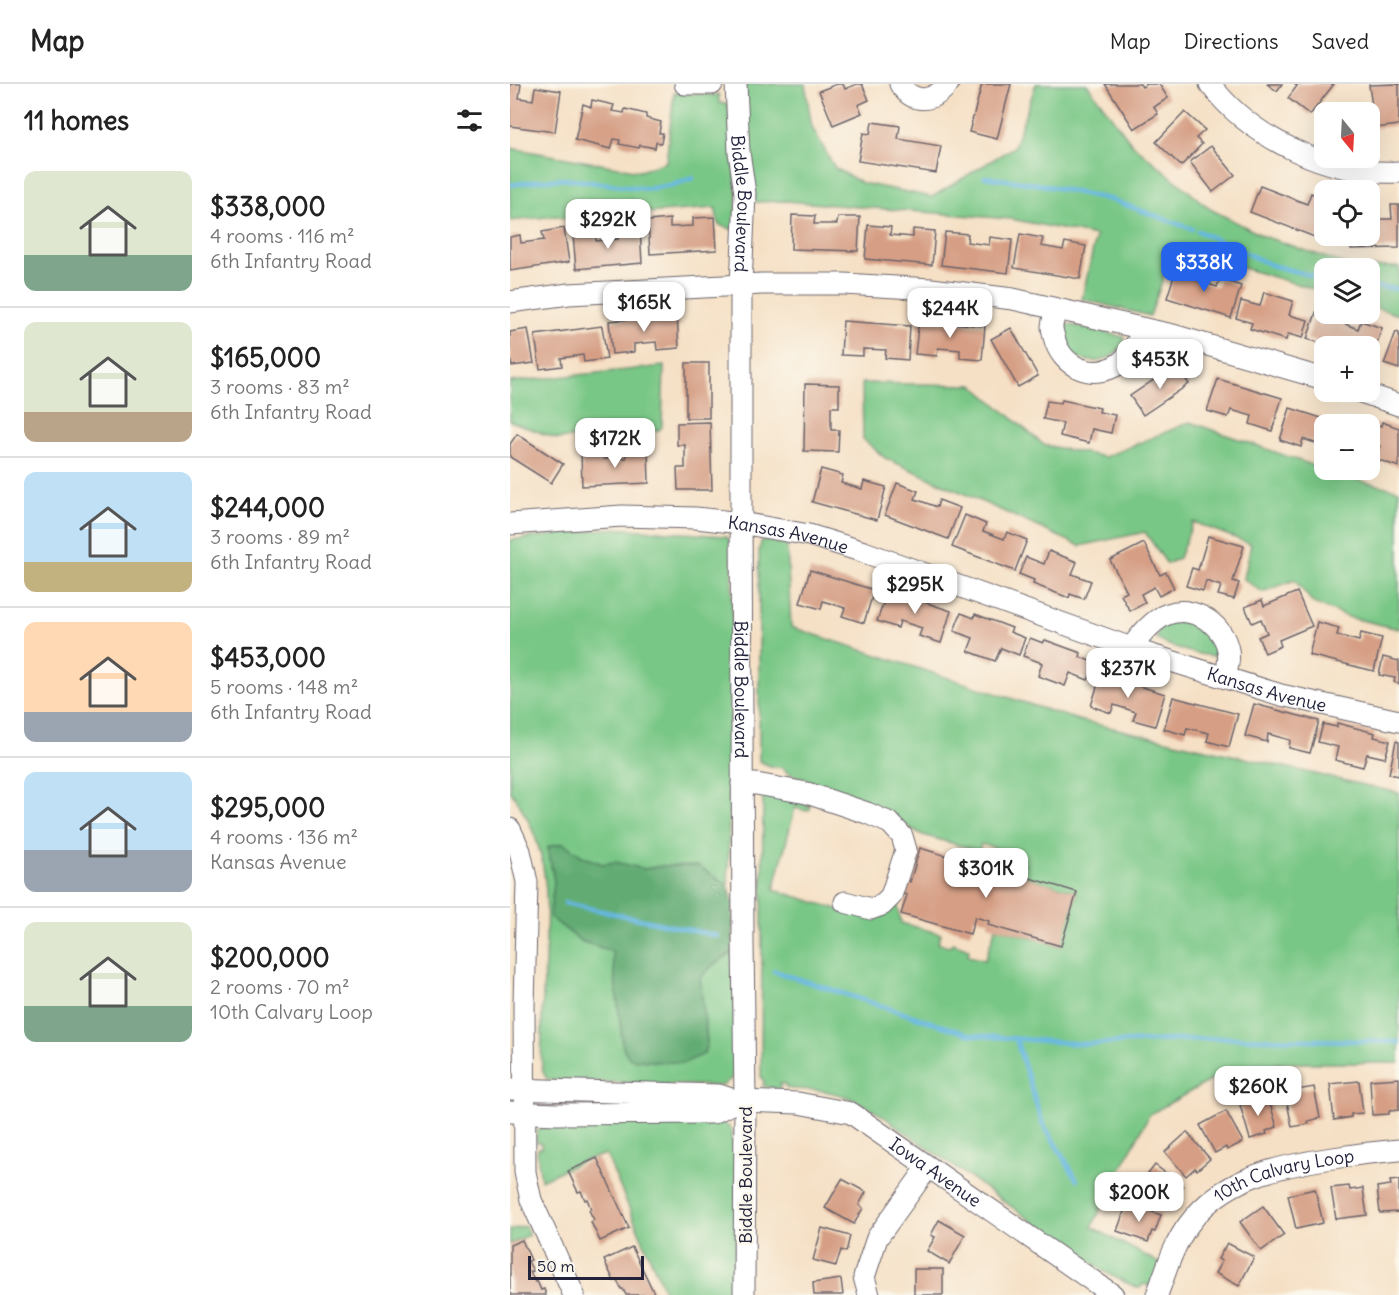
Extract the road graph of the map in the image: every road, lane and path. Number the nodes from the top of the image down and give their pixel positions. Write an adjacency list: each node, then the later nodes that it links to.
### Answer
1 (685, 84): 2 (street)
2 (712, 84)
3 (736, 84): 8 (street, Biddle Boulevard)
4 (900, 84): 5 (street)
5 (948, 84)
6 (1210, 84): 7 (street)
7 (1399, 172)
8 (741, 285): 9 (street); 10 (street); 16 (street, Biddle Boulevard)
9 (510, 302)
10 (1056, 309): 11 (street); 11 (street)
11 (1145, 329): 12 (street)
12 (1314, 376)
13 (1380, 399): 14 (street)
14 (1399, 405)
15 (512, 519): 16 (street, Kansas Avenue)
16 (741, 523): 17 (street, Kansas Avenue); 20 (street, Biddle Boulevard)
17 (1131, 648): 18 (street, Kansas Avenue); 18 (street)
18 (1223, 677): 19 (street, Kansas Avenue)
19 (1399, 721)
20 (742, 784): 22 (street); 24 (street, Biddle Boulevard)
21 (510, 829): 23 (street)
22 (845, 902)
23 (517, 1090): 24 (street, Iowa Avenue); 25 (street)
24 (741, 1100): 25 (street, Iowa Avenue); 27 (street, Iowa Avenue); 29 (street, Biddle Boulevard)
25 (517, 1112): 28 (street)
26 (1399, 1150): 32 (street, 10th Calvary Loop)
27 (928, 1167): 30 (street); 31 (street, Iowa Avenue)
28 (574, 1295)
29 (744, 1295)
30 (869, 1295)
31 (1113, 1295)
32 (1157, 1295)

